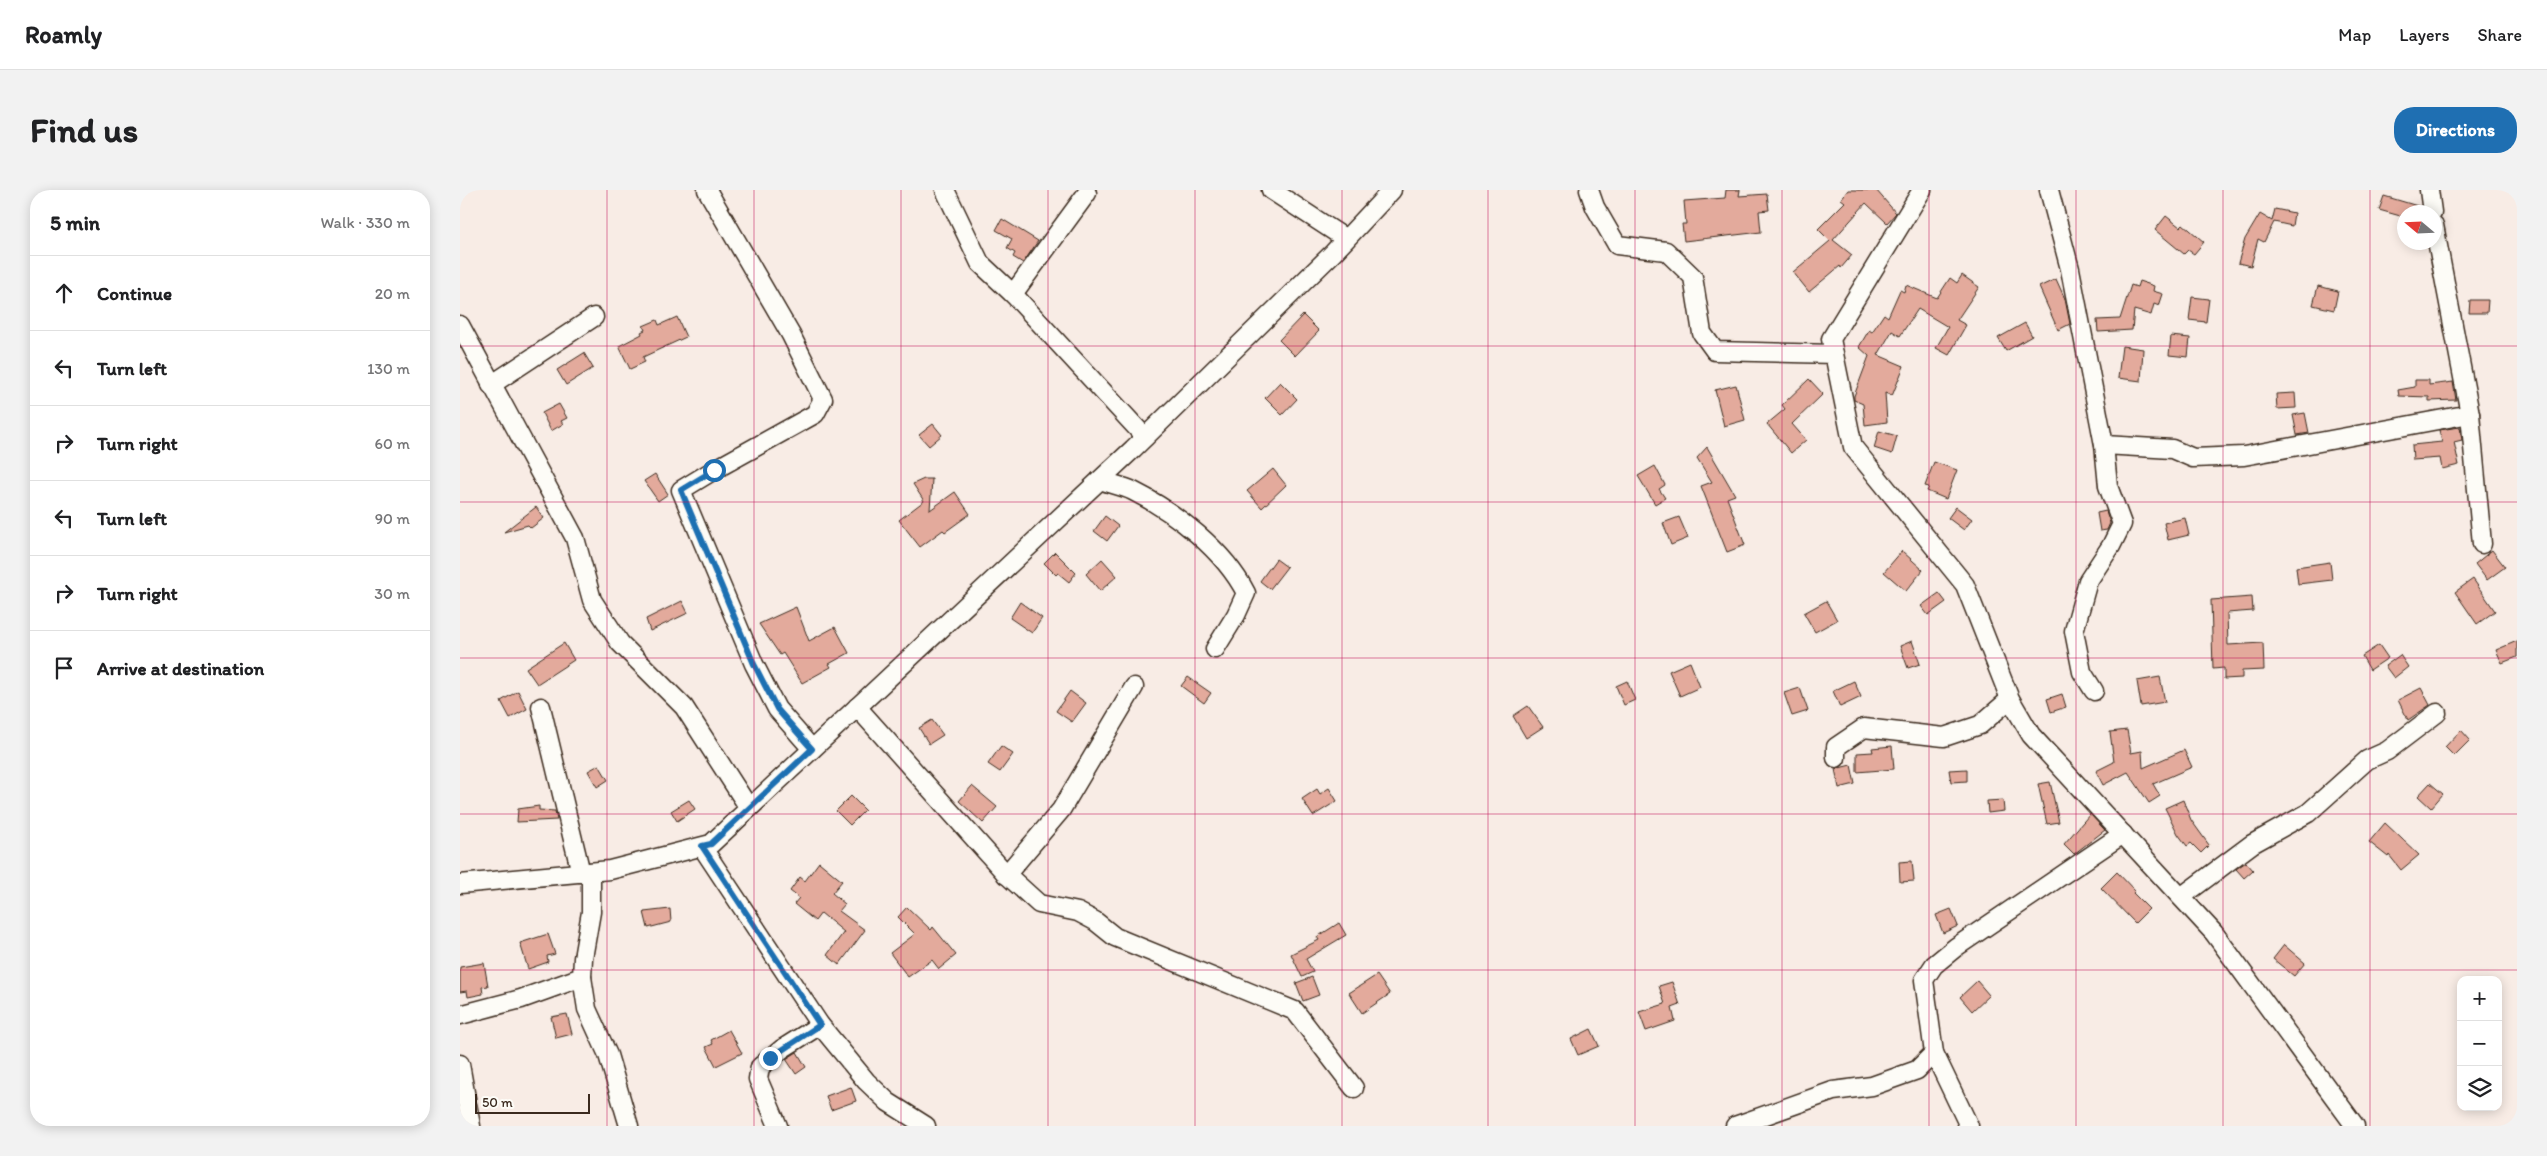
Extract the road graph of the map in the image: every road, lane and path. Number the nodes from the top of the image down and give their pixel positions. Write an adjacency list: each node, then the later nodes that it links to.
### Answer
1 (708, 190): 30 (street)
2 (945, 190): 13 (street)
3 (1271, 190): 11 (street)
4 (1392, 190): 11 (street)
5 (1589, 190): 16 (street)
6 (1922, 190): 16 (street)
7 (2049, 190): 20 (street)
8 (2429, 190): 10 (street)
9 (1087, 193): 13 (street)
10 (2431, 205)
11 (1346, 239): 19 (street)
12 (2439, 250): 18 (street)
13 (1013, 294): 19 (street)
14 (594, 317): 17 (street)
15 (460, 325): 17 (street)
16 (1834, 354): 26 (street)
17 (490, 385): 32 (street)
18 (2470, 414): 20 (street); 22 (street)
19 (1145, 437): 21 (street)
20 (2104, 445): 25 (street)
21 (1100, 480): 23 (street); 28 (street)
22 (2482, 544)
23 (1215, 649)
24 (1134, 687): 36 (street)
25 (2094, 691)
26 (2010, 699): 31 (street); 33 (street)
27 (541, 707): 35 (street)
28 (857, 707): 30 (street); 36 (street)
29 (2437, 713): 38 (street)
30 (812, 749): 32 (street)
31 (1836, 758)
32 (749, 808): 34 (street)
33 (2123, 834): 38 (street); 42 (street)
34 (702, 846): 35 (street); 41 (street)
35 (586, 872): 37 (street); 39 (street)
36 (1006, 875): 44 (street)
37 (460, 884)
38 (2181, 897): 51 (street)
39 (582, 978): 40 (street); 46 (street)
40 (460, 1015)
41 (820, 1025): 47 (street); 48 (street)
42 (1934, 1053): 49 (street); 50 (street)
43 (460, 1064): 45 (street)
44 (1354, 1088)
45 (471, 1126)
46 (629, 1126)
47 (778, 1126)
48 (926, 1126)
49 (1735, 1126)
50 (1969, 1126)
51 (2355, 1126)

